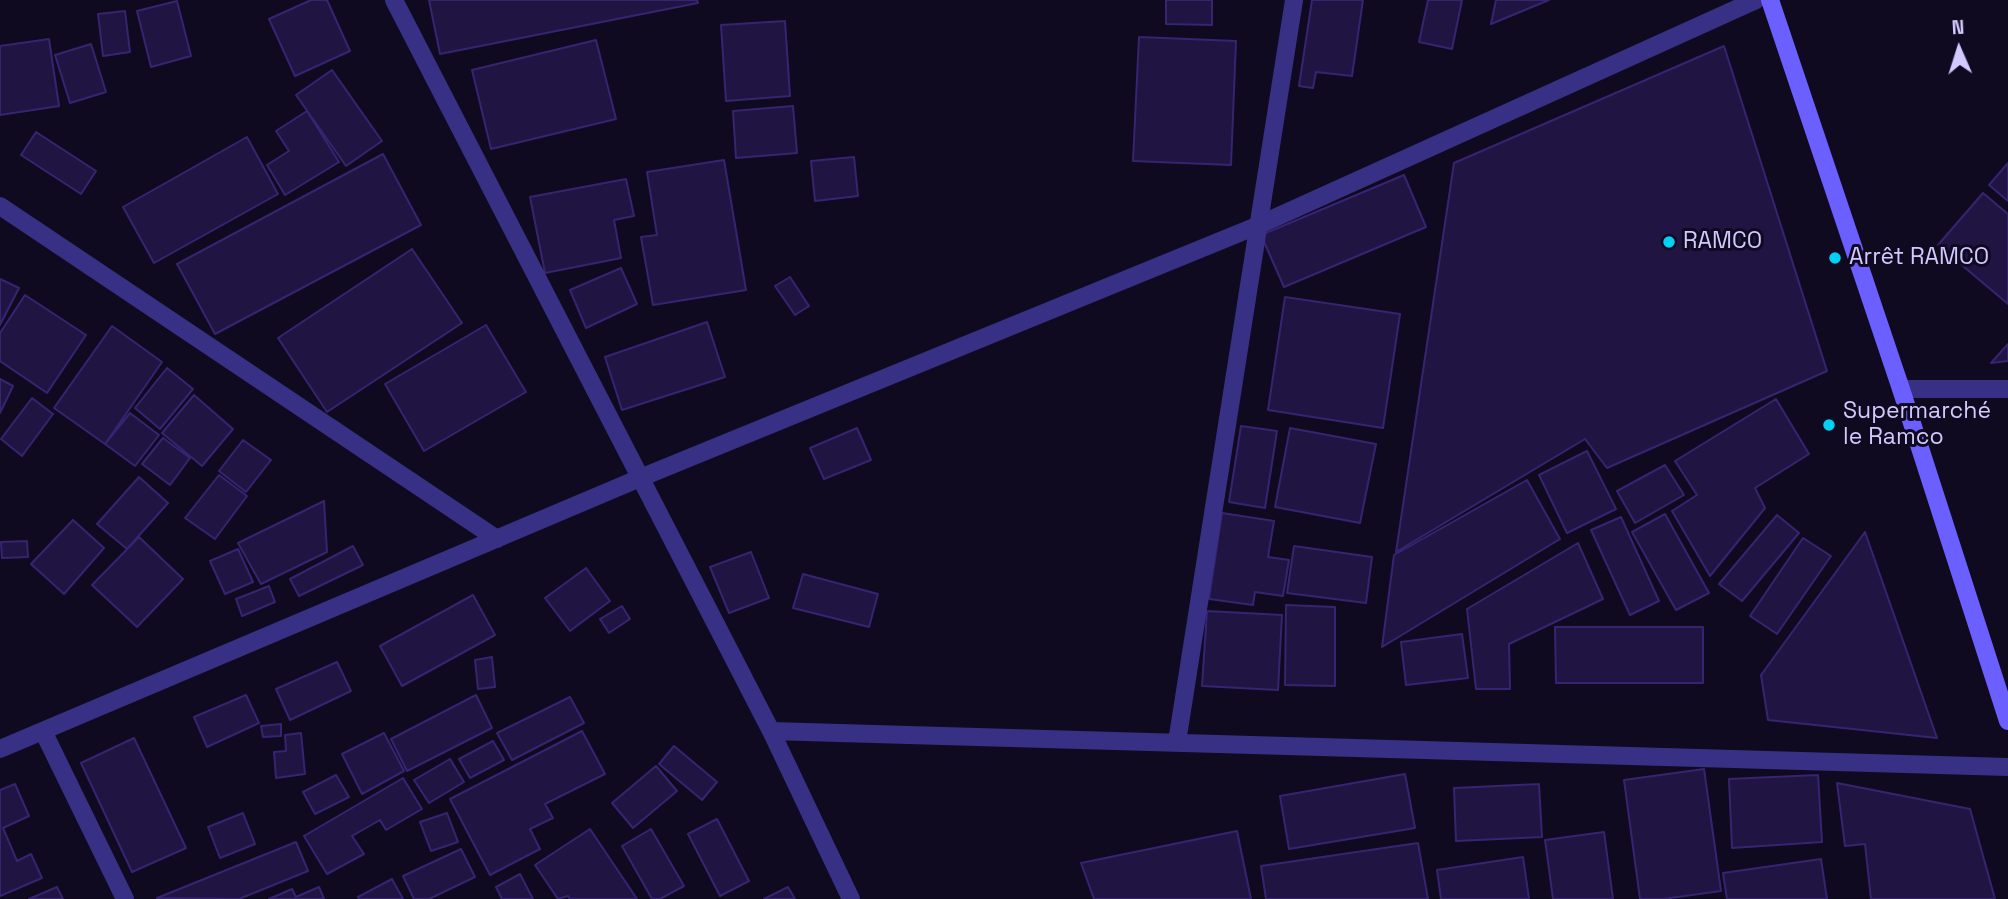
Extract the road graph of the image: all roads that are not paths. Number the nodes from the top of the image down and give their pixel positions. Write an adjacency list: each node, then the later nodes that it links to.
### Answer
1 (394, 0): 9 (street)
2 (1294, 0): 6 (street)
3 (1756, 0): 6 (street)
4 (1770, 0): 7 (main road)
5 (0, 206): 10 (street)
6 (1259, 225): 9 (street); 14 (street)
7 (1901, 389): 8 (street); 11 (main road)
8 (2008, 389)
9 (640, 478): 10 (street); 13 (street)
10 (497, 539): 12 (street)
11 (2008, 721)
12 (43, 731): 15 (street); 17 (street)
13 (771, 731): 14 (street); 18 (street)
14 (1177, 742): 16 (street)
15 (0, 748)
16 (2008, 767)
17 (125, 899)
18 (850, 899)

